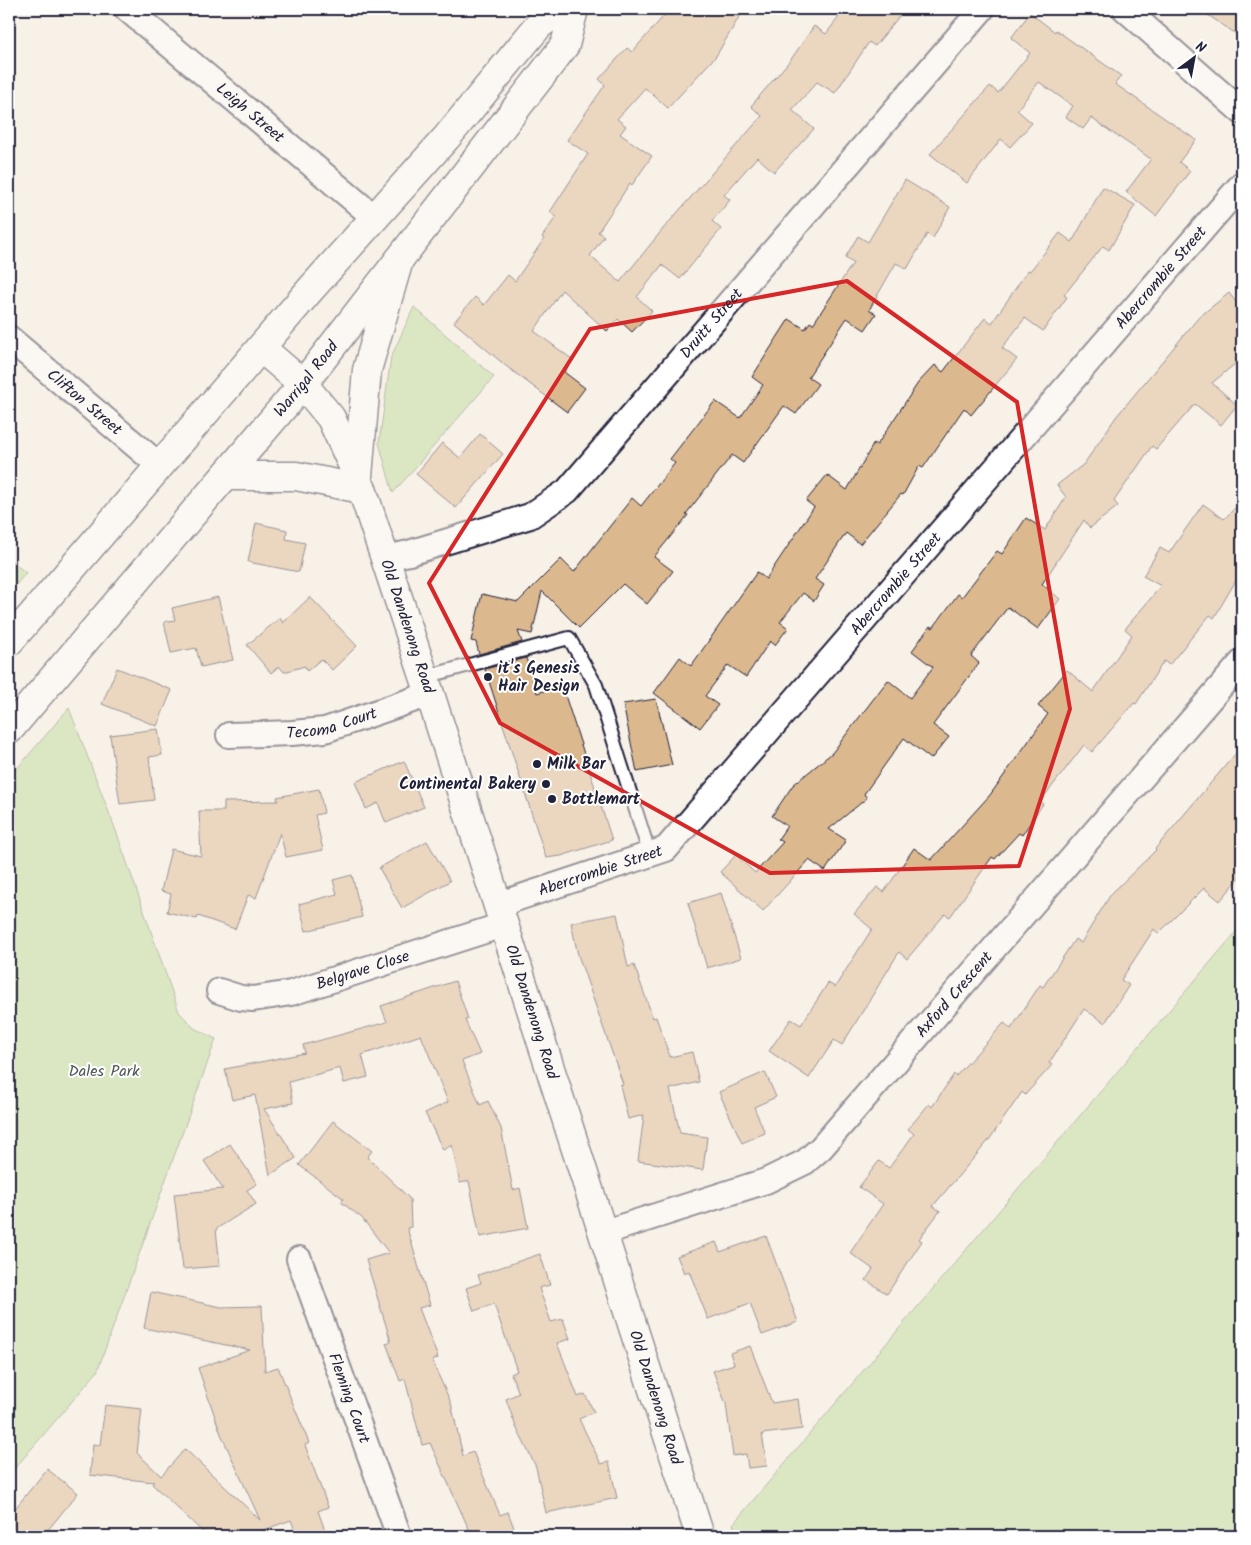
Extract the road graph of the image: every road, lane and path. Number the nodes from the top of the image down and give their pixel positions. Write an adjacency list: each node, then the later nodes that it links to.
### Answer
1 (127, 9): 8 (street, Leigh Street)
2 (560, 9): 8 (main road)
3 (574, 9): 9 (main road, Warrigal Road)
4 (982, 9): 16 (street, Druitt Street)
5 (1125, 9): 6 (street)
6 (1242, 112)
7 (1242, 184): 22 (street, Abercrombie Street)
8 (374, 217): 11 (main road)
9 (400, 259): 12 (main road, Warrigal Road); 15 (main road)
10 (9, 338): 13 (street, Clifton Street)
11 (261, 348): 12 (main road, Old Dandenong Road); 13 (main road)
12 (303, 384): 14 (main road, Warrigal Road); 15 (main road, Old Dandenong Road)
13 (160, 466): 17 (main road)
14 (228, 476): 15 (main road); 20 (main road, Warrigal Road)
15 (360, 483): 16 (main road, Old Dandenong Road)
16 (386, 558): 19 (main road, Old Dandenong Road)
17 (9, 642)
18 (1242, 662): 25 (street, Axford Crescent)
19 (428, 686): 21 (street, Tecoma Court); 22 (lane); 23 (main road, Old Dandenong Road)
20 (9, 730)
21 (229, 735)
22 (650, 855): 23 (street, Abercrombie Street)
23 (500, 915): 24 (street, Belgrave Close); 25 (main road, Old Dandenong Road)
24 (219, 991)
25 (602, 1233): 28 (main road, Old Dandenong Road)
26 (299, 1259): 27 (street, Fleming Court)
27 (399, 1536)
28 (700, 1536)

